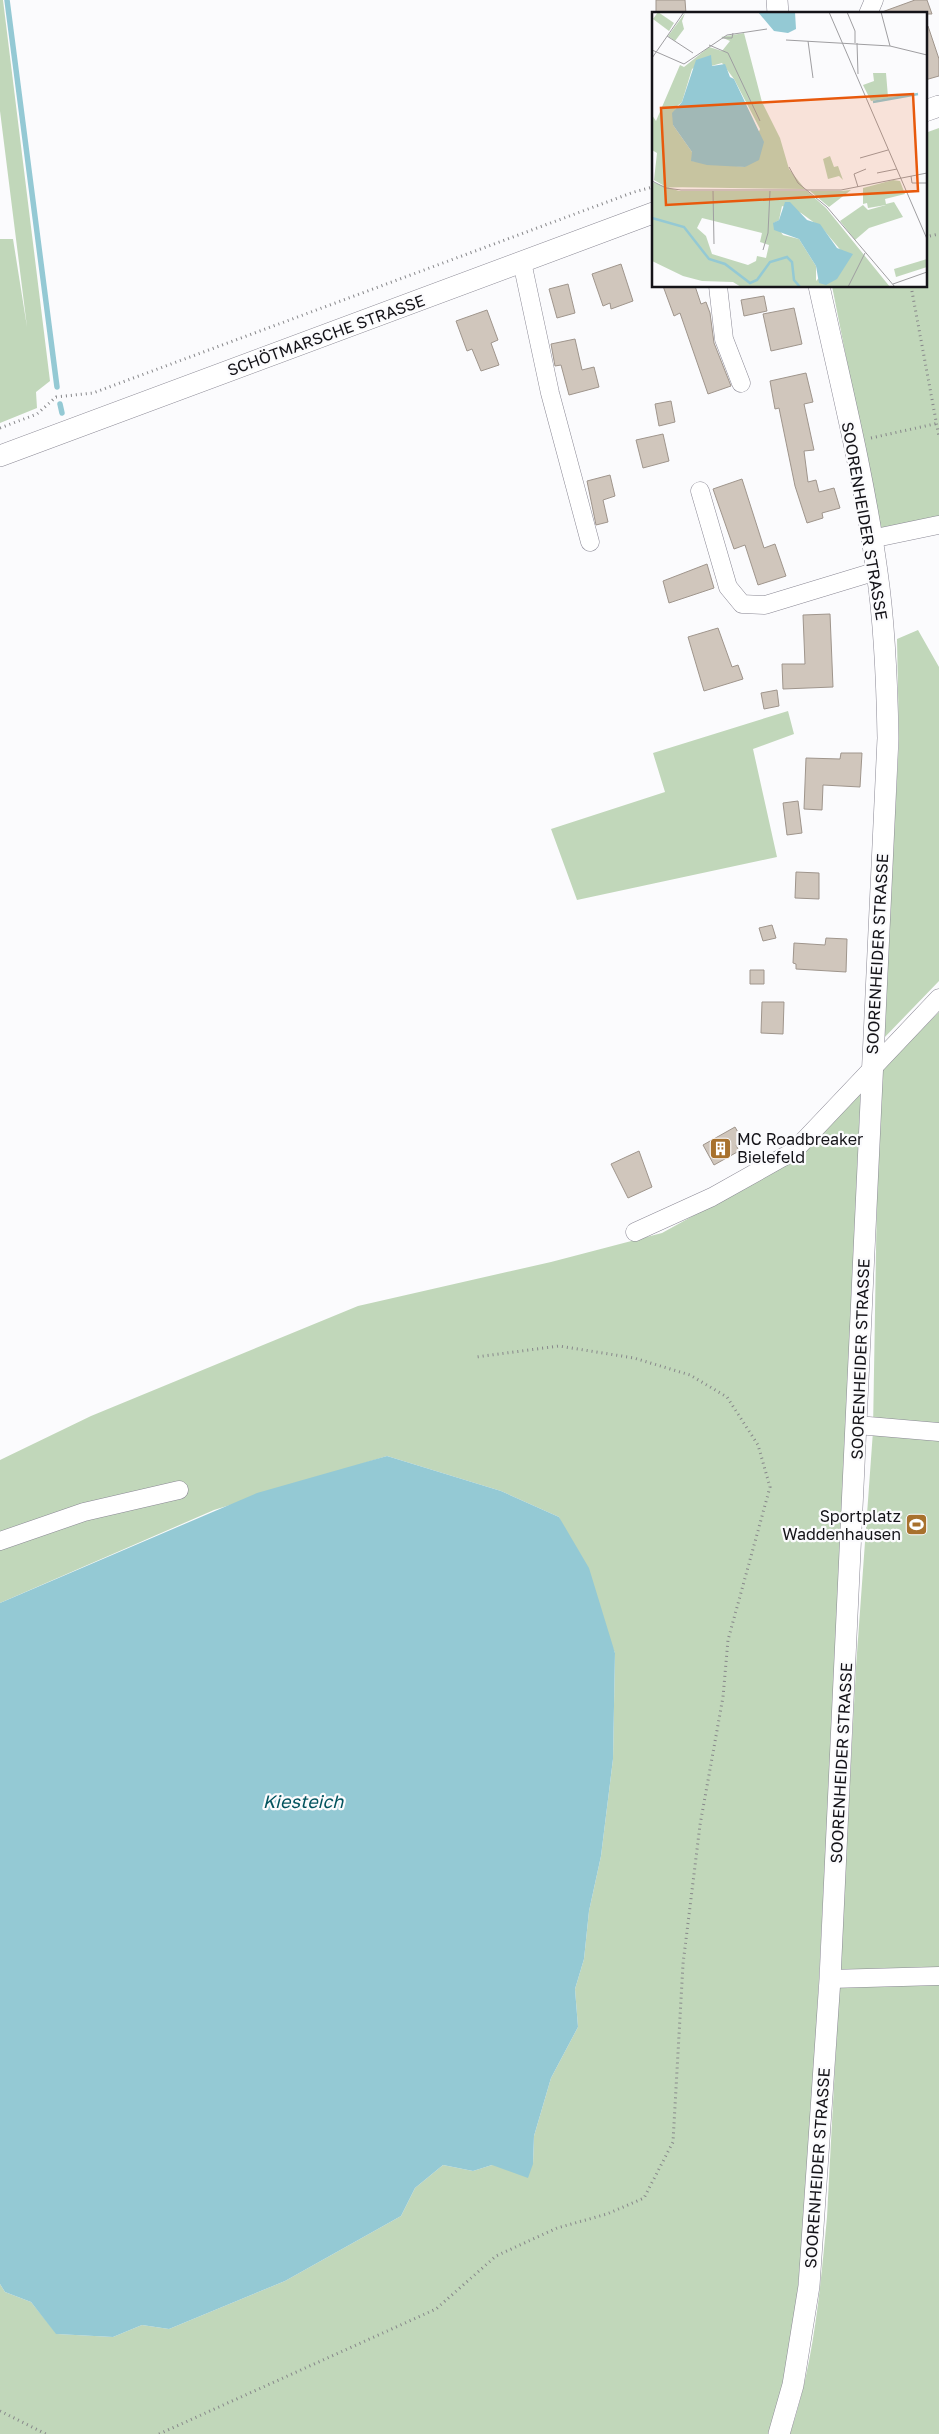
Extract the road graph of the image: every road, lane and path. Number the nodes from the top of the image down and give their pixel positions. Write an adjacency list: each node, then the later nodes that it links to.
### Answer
1 (874, 0): 2 (street)
2 (869, 12)
3 (939, 106): 4 (main road)
4 (926, 111)
5 (652, 188): 15 (path)
6 (652, 213): 9 (main road, SCHÖTMARSCHE STRASSE)
7 (939, 234): 8 (path)
8 (926, 236)
9 (522, 262): 18 (main road, SCHÖTMARSCHE STRASSE); 22 (street)
10 (718, 288): 13 (street)
11 (819, 288): 17 (main road, SOORENHEIDER STRASSE)
12 (911, 288): 14 (path)
13 (741, 383)
14 (938, 423): 16 (path); 17 (path)
15 (0, 428)
16 (939, 437)
17 (853, 442): 21 (main road, SOORENHEIDER STRASSE)
18 (0, 456)
19 (700, 491): 23 (street)
20 (938, 525): 21 (street)
21 (872, 540): 23 (main road, SOORENHEIDER STRASSE)
22 (590, 542)
23 (877, 571): 25 (main road, SOORENHEIDER STRASSE)
24 (939, 998): 25 (street)
25 (871, 1067): 26 (street); 28 (main road, SOORENHEIDER STRASSE)
26 (635, 1232)
27 (476, 1357): 36 (path)
28 (857, 1425): 29 (street); 33 (main road, SOORENHEIDER STRASSE)
29 (939, 1432)
30 (179, 1490): 31 (street)
31 (0, 1541)
32 (939, 1976): 33 (street)
33 (830, 1979): 37 (main road, SOORENHEIDER STRASSE)
34 (0, 2410): 35 (path)
35 (46, 2434)
36 (159, 2434)
37 (780, 2434)

